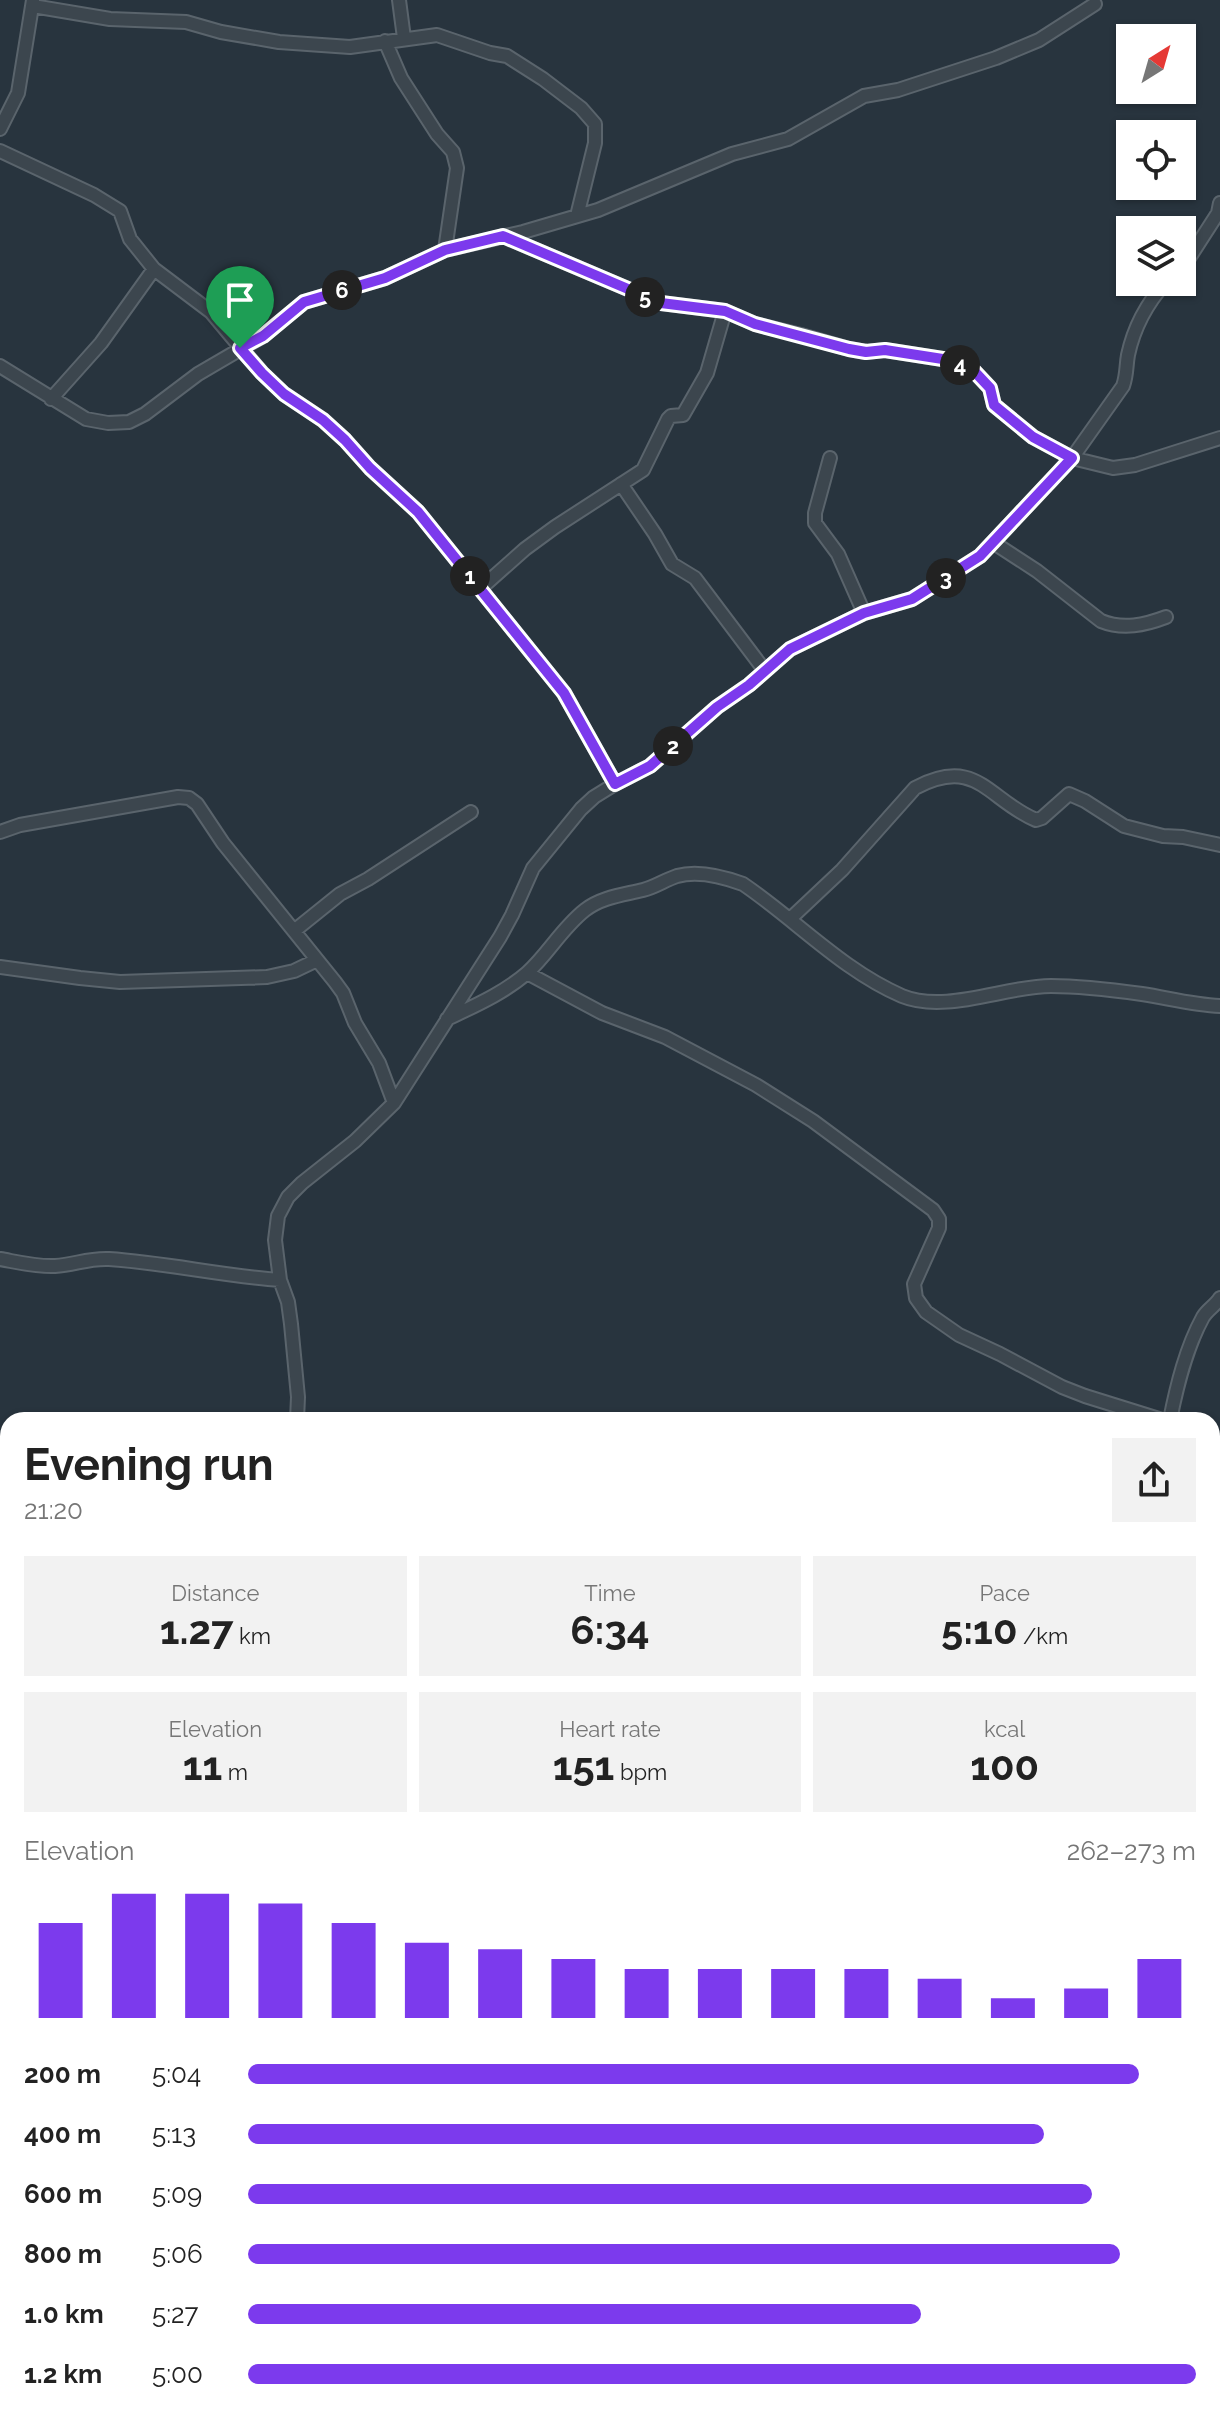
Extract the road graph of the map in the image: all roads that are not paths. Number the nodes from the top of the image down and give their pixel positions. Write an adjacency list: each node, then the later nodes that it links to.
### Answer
1 (399, 0): 4 (street)
2 (33, 3): 5 (street); 6 (street)
3 (1095, 4): 9 (street)
4 (404, 38): 5 (street); 9 (street)
5 (385, 41): 12 (street)
6 (0, 129)
7 (0, 151): 13 (street)
8 (1220, 203): 11 (street)
9 (577, 216): 10 (street)
10 (503, 236): 12 (street); 15 (street)
11 (1196, 248)
12 (445, 250): 16 (street)
13 (154, 269): 16 (street); 18 (street)
14 (1153, 296): 21 (street)
15 (725, 311): 21 (street); 22 (street)
16 (240, 348): 18 (street); 24 (street)
17 (0, 366): 18 (street)
18 (51, 399)
19 (1220, 438): 21 (street)
20 (830, 458): 25 (street)
21 (1072, 458): 23 (street)
22 (621, 484): 24 (street); 27 (street)
23 (994, 543): 25 (street); 26 (street)
24 (480, 589): 28 (street)
25 (864, 613): 27 (street)
26 (1166, 617)
27 (765, 671): 28 (street)
28 (615, 784): 38 (street)
29 (471, 812): 33 (street)
30 (0, 832): 33 (street)
31 (1220, 845): 32 (street)
32 (790, 919): 36 (street); 37 (street)
33 (294, 931): 34 (street)
34 (317, 960): 35 (street); 39 (street)
35 (0, 967)
36 (527, 973): 38 (street); 44 (street)
37 (1220, 1006)
38 (447, 1019): 39 (street)
39 (394, 1103): 41 (street)
40 (0, 1259): 41 (street)
41 (280, 1280): 43 (street)
42 (1220, 1298): 45 (street)
43 (297, 1412)
44 (1136, 1412)
45 (1172, 1412)

